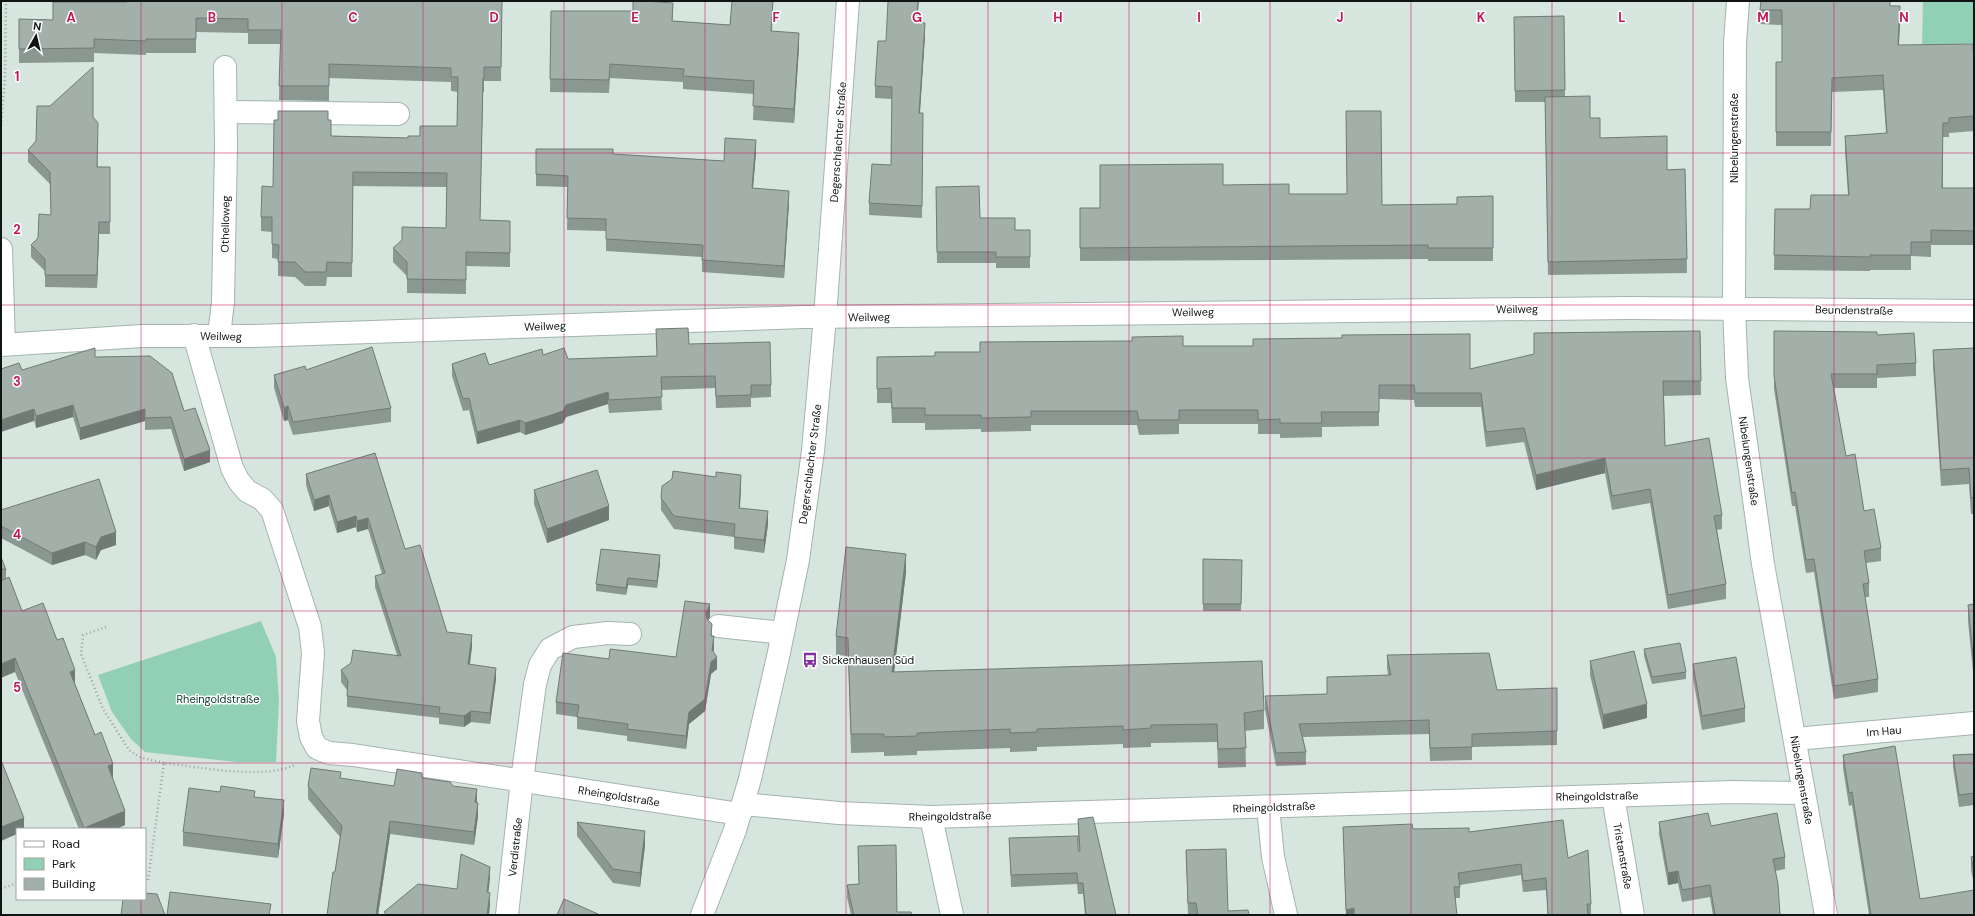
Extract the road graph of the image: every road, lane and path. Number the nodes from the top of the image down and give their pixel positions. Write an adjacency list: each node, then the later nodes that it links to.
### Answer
1 (6, 1): 7 (path)
2 (848, 1): 11 (street, Degerschlachter Straße)
3 (1738, 1): 9 (street, Nibelungenstraße)
4 (225, 67): 5 (street, Othelloweg)
5 (226, 112): 6 (street); 13 (street, Othelloweg)
6 (398, 114)
7 (1, 125)
8 (1, 249): 14 (street, Weilweg)
9 (1734, 308): 10 (street, Beundenstraße); 11 (street, Weilweg); 20 (street, Nibelungenstraße)
10 (1974, 312)
11 (825, 317): 13 (street, Weilweg); 17 (street, Degerschlachter Straße)
12 (194, 335): 13 (street, Weilweg); 14 (street, Weilweg); 21 (street)
13 (219, 335)
14 (2, 345)
15 (718, 626): 17 (street)
16 (106, 628): 22 (path)
17 (784, 633): 27 (street, Degerschlachter Straße)
18 (630, 634): 23 (street)
19 (1974, 723): 20 (street, Im Hau)
20 (1795, 739): 24 (street, Nibelungenstraße)
21 (317, 748): 22 (path); 23 (street, Rheingoldstraße)
22 (164, 763): 29 (path)
23 (522, 780): 27 (street, Rheingoldstraße); 32 (street, Verdistraße)
24 (1804, 793): 25 (street, Rheingoldstraße); 37 (street, Nibelungenstraße)
25 (1613, 796): 26 (street, Rheingoldstraße); 36 (street, Tristanstraße)
26 (1268, 807): 28 (street, Rheingoldstraße); 35 (street)
27 (742, 809): 28 (street, Rheingoldstraße); 33 (street, Degerschlachter Straße)
28 (931, 817): 34 (street)
29 (146, 880)
30 (16, 882): 31 (path)
31 (1, 889)
32 (507, 915)
33 (702, 915)
34 (952, 915)
35 (1286, 915)
36 (1634, 915)
37 (1826, 915)

